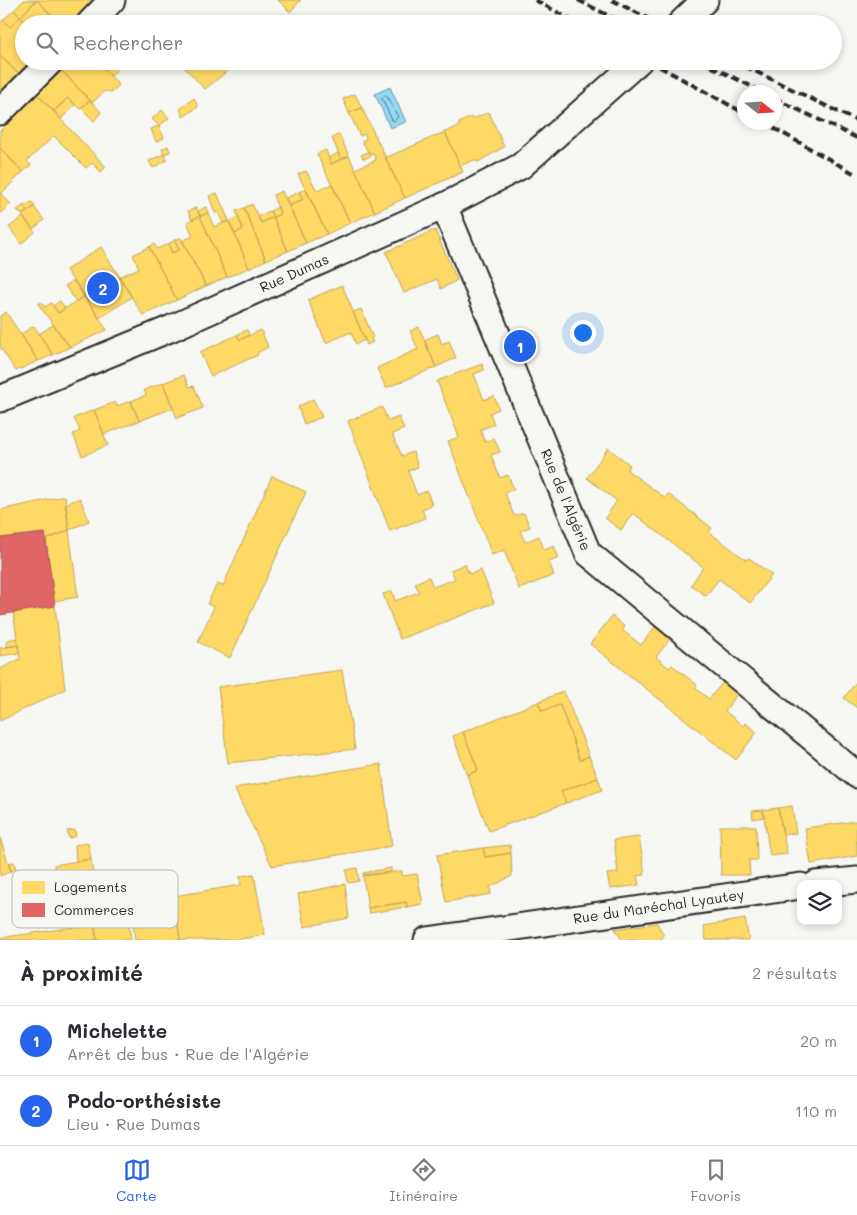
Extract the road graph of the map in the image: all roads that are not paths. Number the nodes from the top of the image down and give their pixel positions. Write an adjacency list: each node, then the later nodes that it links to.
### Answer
1 (112, 0): 3 (street)
2 (705, 0): 4 (street)
3 (98, 15)
4 (689, 15)
5 (42, 70): 7 (street)
6 (629, 70): 8 (street, Rue Dumas)
7 (0, 112)
8 (444, 206): 9 (street, Rue Dumas); 10 (street, Rue de l'Algérie)
9 (0, 399)
10 (857, 775)
11 (797, 887): 12 (street, Rue du Maréchal Lyautey)
12 (491, 935): 13 (street, Rue du Maréchal Lyautey)
13 (427, 940)

